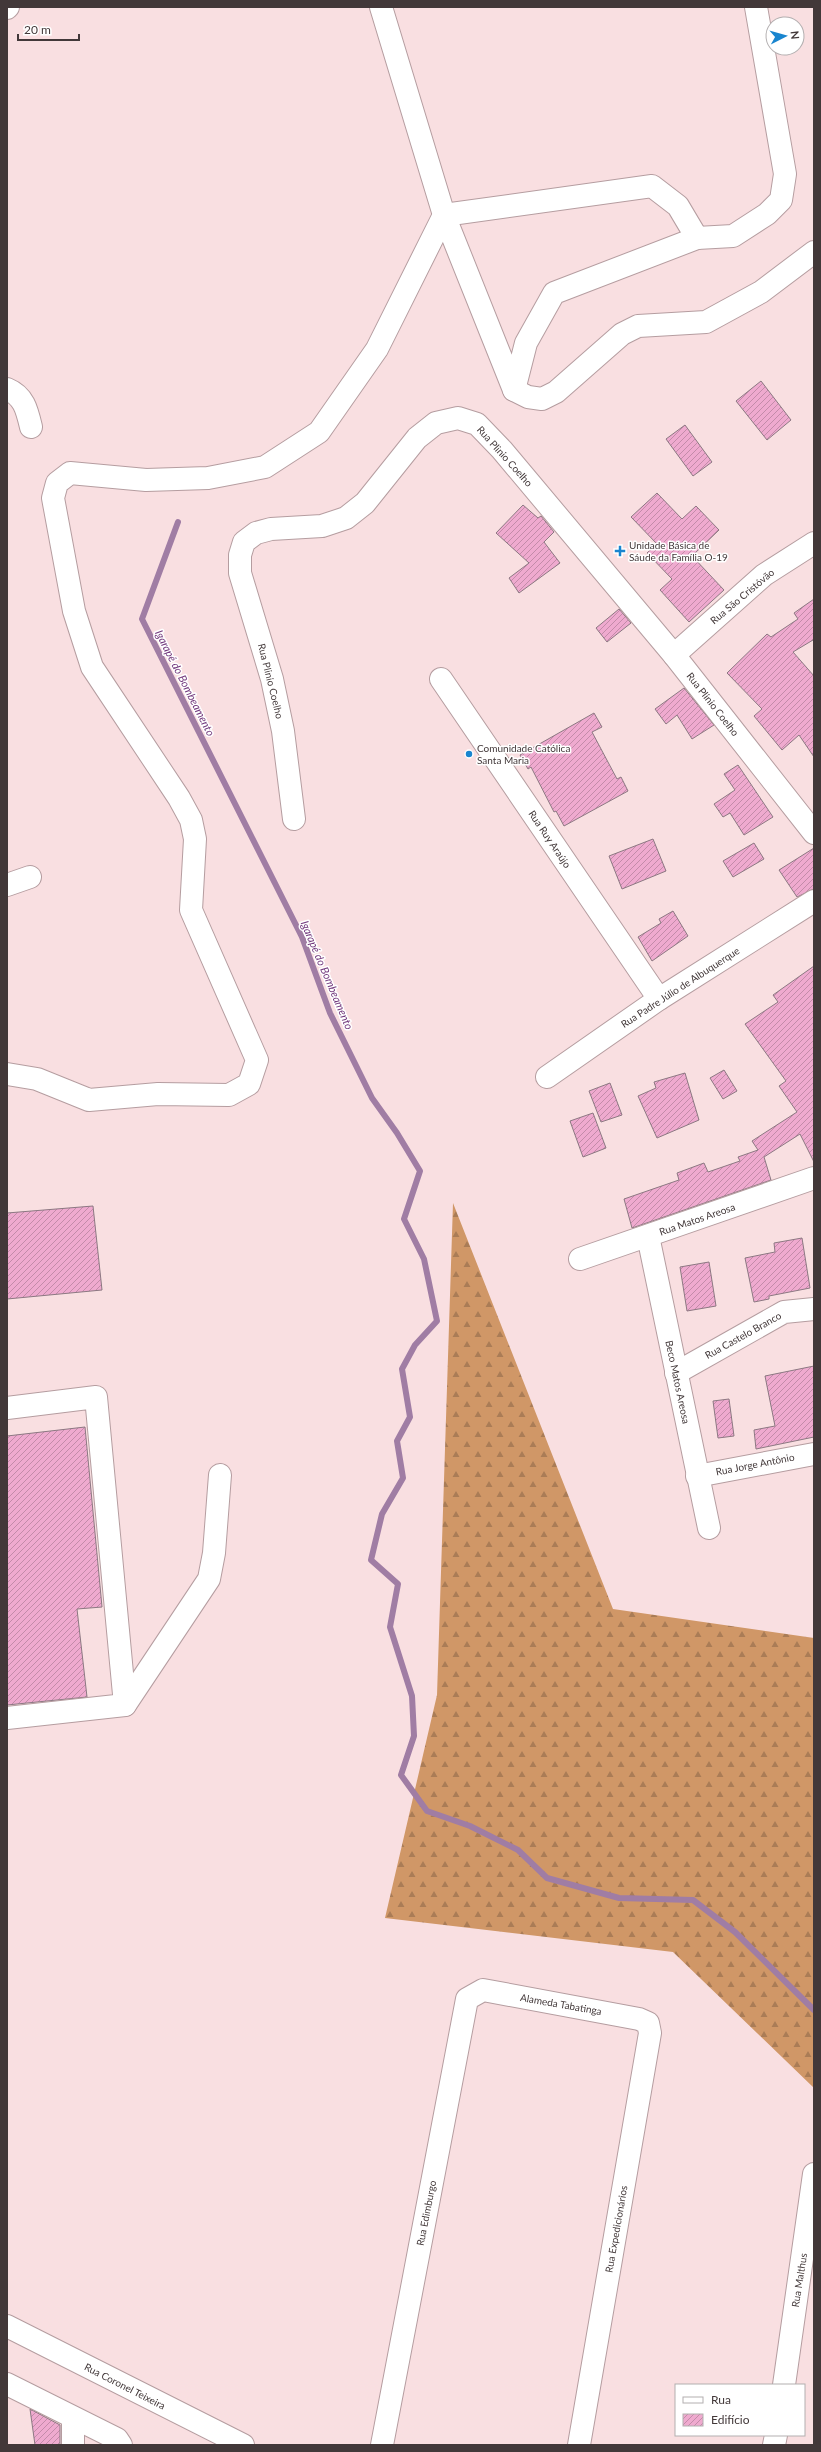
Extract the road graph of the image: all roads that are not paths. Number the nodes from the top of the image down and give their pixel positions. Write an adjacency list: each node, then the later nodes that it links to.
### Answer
1 (381, 7): 3 (street)
2 (756, 7): 4 (street)
3 (444, 215): 4 (street); 7 (street); 18 (street)
4 (697, 238): 7 (street)
5 (814, 252): 7 (street)
6 (7, 389): 8 (street)
7 (514, 390)
8 (31, 427)
9 (814, 544): 10 (street, Rua São Cristóvão)
10 (674, 655): 12 (street, Rua Plinio Coelho); 13 (street, Rua Plinio Coelho)
11 (441, 679): 17 (street, Rua Ruy Araújo)
12 (294, 819)
13 (814, 833)
14 (30, 877): 15 (street)
15 (7, 885)
16 (814, 901): 17 (street, Rua Padre Júlio de Albuquerque)
17 (659, 999): 19 (street, Rua Padre Júlio de Albuquerque)
18 (7, 1074)
19 (547, 1077)
20 (814, 1178): 21 (street, Rua Matos Areosa)
21 (648, 1236): 22 (street, Rua Matos Areosa); 24 (street, Beco Matos Areosa)
22 (580, 1259)
23 (814, 1309): 24 (street, Rua Castelo Branco)
24 (676, 1373): 28 (street, Beco Matos Areosa)
25 (7, 1408): 30 (street)
26 (814, 1454): 28 (street, Rua Jorge Antônio)
27 (220, 1475): 30 (street)
28 (697, 1476): 29 (street, Beco Matos Areosa)
29 (709, 1528)
30 (125, 1705): 31 (street)
31 (7, 1718)
32 (484, 1990): 33 (street, Alameda Tabatinga); 43 (street, Rua Edimburgo)
33 (638, 2018): 44 (street, Rua Expedicionários)
34 (814, 2174): 35 (street, Rua Malthus)
35 (809, 2256): 38 (street, Rua Malthus)
36 (7, 2326): 42 (street, Rua Coronel Teixeira)
37 (7, 2384): 39 (street)
38 (784, 2384)
39 (74, 2418): 40 (street); 41 (street)
40 (73, 2445)
41 (122, 2445)
42 (244, 2445)
43 (382, 2445)
44 (579, 2445)

